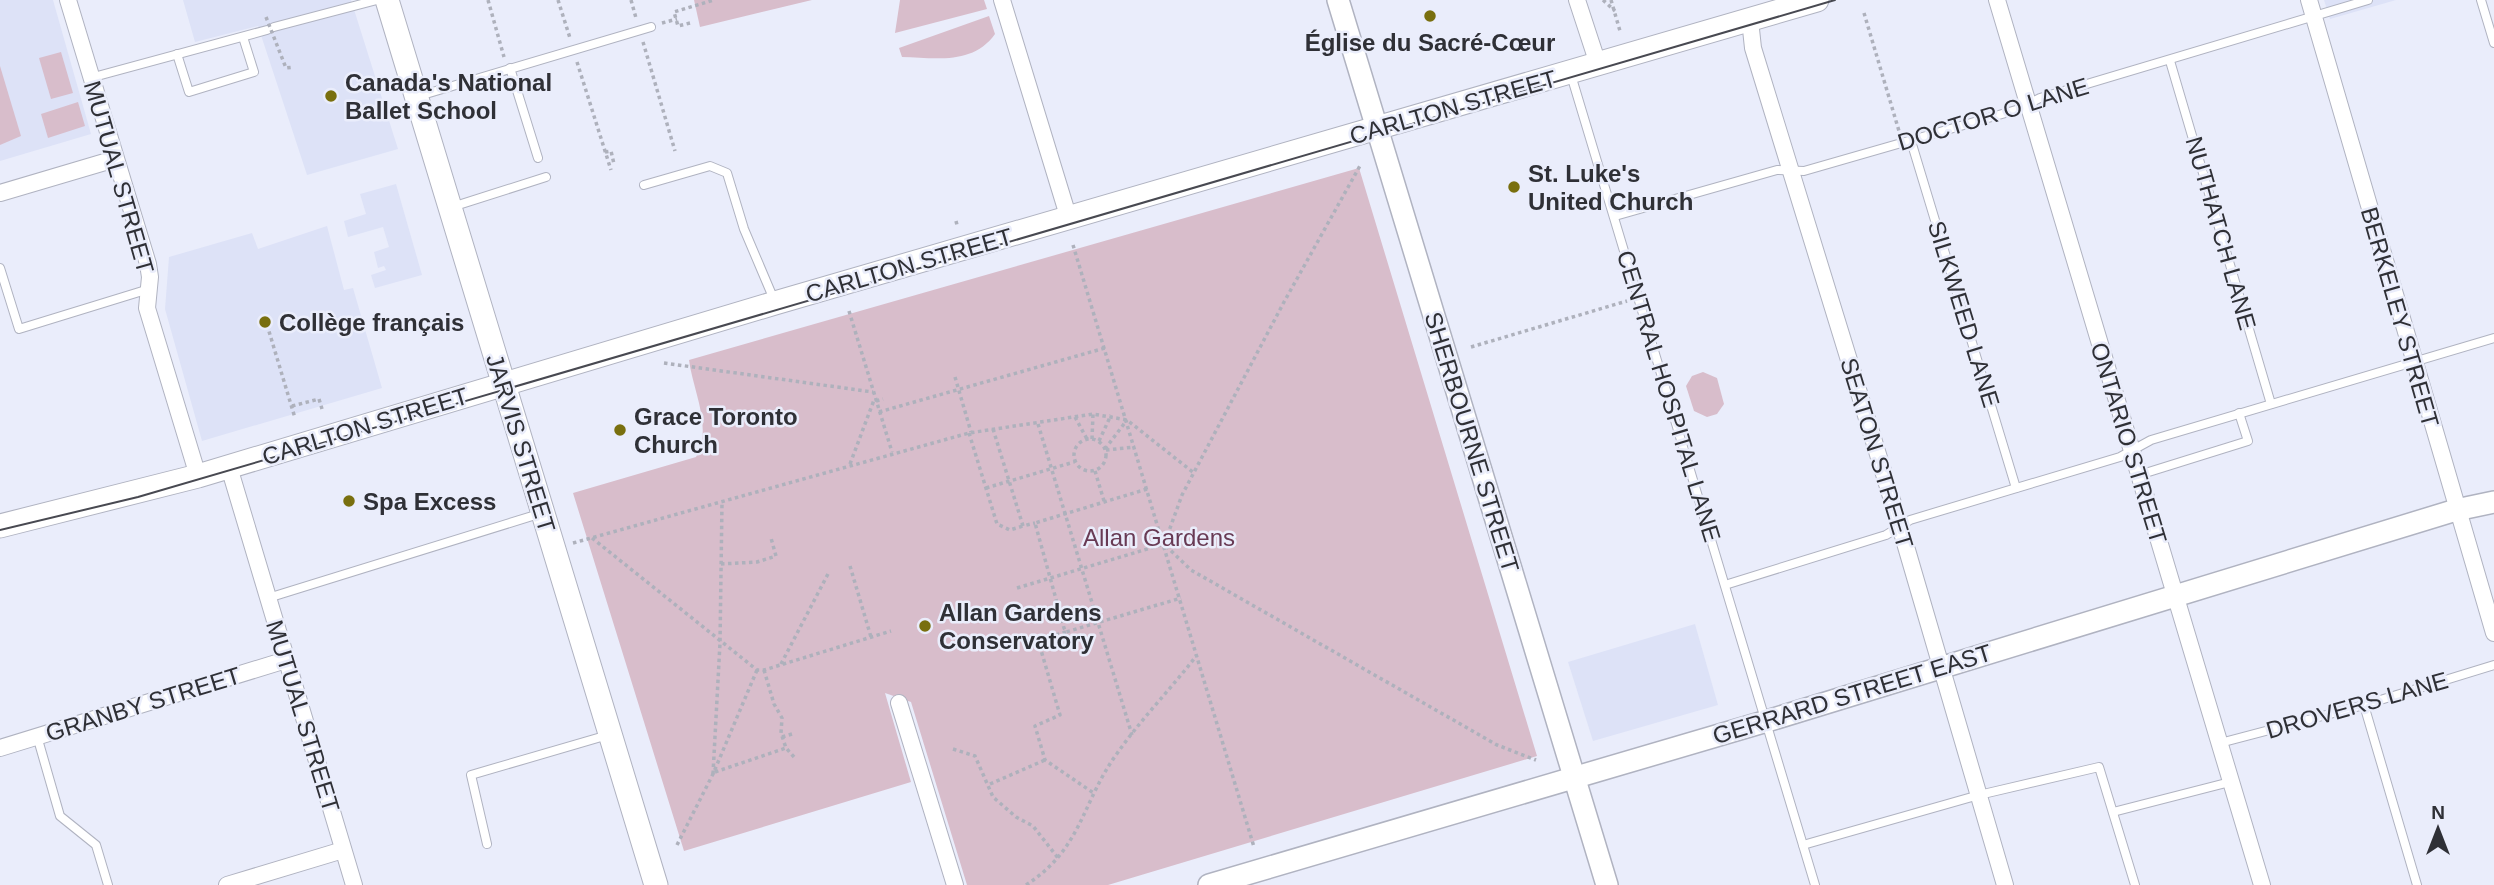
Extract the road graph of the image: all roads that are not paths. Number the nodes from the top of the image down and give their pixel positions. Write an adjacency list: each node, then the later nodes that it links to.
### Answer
1 (68, 0): 21 (street, MUTUAL STREET)
2 (377, 0): 14 (lane)
3 (387, 0): 22 (main road, JARVIS STREET)
4 (1002, 0): 34 (street)
5 (1338, 0): 24 (street, SHERBOURNE STREET)
6 (1577, 0): 18 (street)
7 (1817, 0): 12 (main road, CARLTON STREET)
8 (1997, 0): 23 (street, ONTARIO STREET)
9 (2368, 0): 11 (lane, DOCTOR O LANE)
10 (2481, 0): 15 (lane)
11 (2311, 8): 17 (lane, DOCTOR O LANE); 39 (street, BERKELEY STREET)
12 (1749, 20): 18 (main road, CARLTON STREET); 28 (street, SEATON STREET)
13 (651, 27): 19 (lane)
14 (243, 37): 16 (lane); 16 (lane)
15 (2494, 43)
16 (177, 54): 21 (lane)
17 (2170, 61): 23 (lane, DOCTOR O LANE); 41 (lane, NUTHATCH LANE)
18 (1598, 65): 20 (main road, CARLTON STREET)
19 (509, 69): 22 (lane); 26 (lane)
20 (1570, 72): 24 (main road, CARLTON STREET); 33 (lane, CENTRAL HOSPITAL LANE)
21 (90, 78): 27 (street, MUTUAL STREET)
22 (416, 97): 32 (main road, JARVIS STREET)
23 (2029, 104): 25 (lane, DOCTOR O LANE); 43 (street, ONTARIO STREET)
24 (1378, 129): 34 (main road, CARLTON STREET); 67 (street, SHERBOURNE STREET)
25 (1907, 142): 28 (lane, DOCTOR O LANE); 47 (lane, SILKWEED LANE)
26 (538, 158)
27 (115, 159): 31 (street); 36 (street, MUTUAL STREET)
28 (1792, 172): 33 (lane, DOCTOR O LANE); 52 (street, SEATON STREET)
29 (546, 177): 32 (lane)
30 (644, 185): 37 (lane)
31 (0, 194)
32 (449, 208): 40 (main road, JARVIS STREET)
33 (1615, 216): 53 (lane, CENTRAL HOSPITAL LANE)
34 (1069, 219): 37 (main road, CARLTON STREET)
35 (0, 268): 36 (lane)
36 (149, 289): 46 (street, MUTUAL STREET)
37 (775, 303): 40 (main road, CARLTON STREET)
38 (2494, 338): 39 (lane)
39 (2412, 362): 41 (lane); 49 (street, BERKELEY STREET)
40 (503, 385): 44 (main road, CARLTON STREET); 50 (main road, JARVIS STREET)
41 (2271, 404): 42 (lane)
42 (2239, 413): 43 (lane); 45 (lane)
43 (2131, 451): 45 (street, ONTARIO STREET); 47 (lane)
44 (229, 467): 46 (main road, CARLTON STREET); 55 (street, MUTUAL STREET)
45 (2138, 475): 54 (street, ONTARIO STREET)
46 (198, 476): 51 (main road, CARLTON STREET)
47 (2016, 488): 52 (lane)
48 (2494, 502): 49 (street, GERRARD STREET EAST)
49 (2456, 510): 54 (street, GERRARD STREET EAST); 56 (street, BERKELEY STREET)
50 (542, 513): 55 (lane); 63 (main road, JARVIS STREET)
51 (0, 526)
52 (1900, 526): 53 (lane); 59 (street, SEATON STREET)
53 (1725, 585): 62 (lane, CENTRAL HOSPITAL LANE)
54 (2174, 596): 59 (street, GERRARD STREET EAST); 65 (street, ONTARIO STREET)
55 (268, 598): 57 (street, MUTUAL STREET)
56 (2494, 633)
57 (286, 660): 64 (street, GRANBY STREET); 73 (street, MUTUAL STREET)
58 (2494, 664): 61 (lane, DROVERS LANE)
59 (1940, 667): 62 (street, GERRARD STREET EAST); 69 (street, SEATON STREET)
60 (899, 703): 79 (street)
61 (2364, 705): 65 (lane, DROVERS LANE); 86 (lane)
62 (1767, 720): 67 (street, GERRARD STREET EAST); 72 (lane, CENTRAL HOSPITAL LANE)
63 (611, 734): 71 (lane); 78 (main road, JARVIS STREET)
64 (37, 736): 66 (street, GRANBY STREET); 75 (lane)
65 (2220, 743): 68 (street, ONTARIO STREET)
66 (0, 748)
67 (1574, 777): 74 (street, GERRARD STREET EAST); 81 (street, SHERBOURNE STREET)
68 (2230, 782): 70 (lane); 85 (street, ONTARIO STREET)
69 (1979, 795): 70 (lane); 72 (lane); 83 (street, SEATON STREET)
70 (2113, 812): 84 (lane)
71 (487, 844)
72 (1803, 845): 82 (lane, CENTRAL HOSPITAL LANE)
73 (343, 850): 76 (street); 77 (street, MUTUAL STREET)
74 (1263, 877): 80 (street, GERRARD STREET EAST)
75 (108, 885)
76 (227, 885)
77 (354, 885)
78 (656, 885)
79 (955, 885)
80 (1209, 885)
81 (1607, 885)
82 (1815, 885)
83 (2006, 885)
84 (2135, 885)
85 (2262, 885)
86 (2417, 885)

